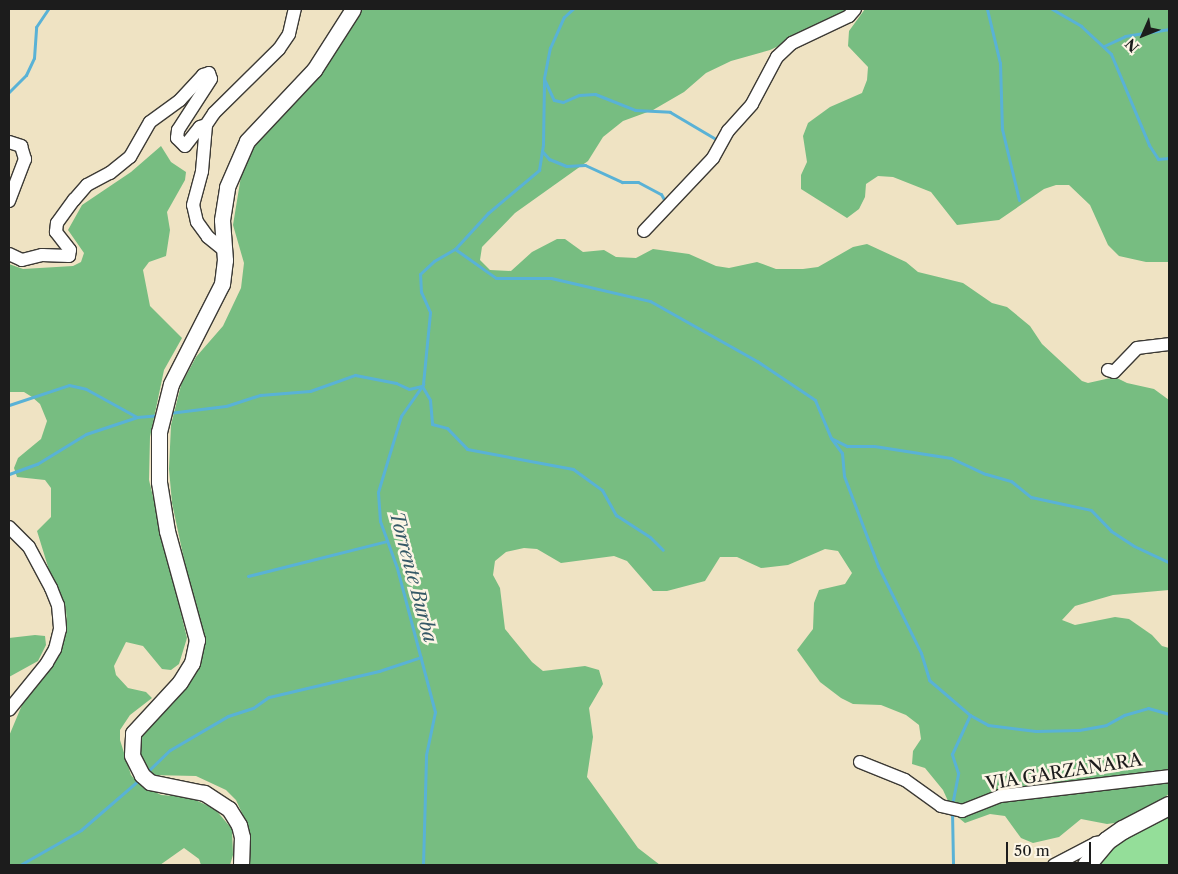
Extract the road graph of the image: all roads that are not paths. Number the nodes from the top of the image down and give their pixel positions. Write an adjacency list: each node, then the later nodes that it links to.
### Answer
1 (295, 9): 4 (street)
2 (353, 9): 8 (street)
3 (855, 9): 7 (street)
4 (206, 125): 8 (street); 9 (street)
5 (9, 142): 6 (street)
6 (9, 201)
7 (644, 231)
8 (224, 250): 18 (street)
9 (9, 254)
10 (1169, 344): 11 (street)
11 (1108, 370)
12 (9, 527): 13 (street)
13 (9, 710)
14 (860, 762): 15 (street, VIA GARZANARA)
15 (1169, 776)
16 (1169, 806): 17 (main road)
17 (1107, 841): 19 (street); 20 (main road)
18 (240, 865)
19 (1054, 865)
20 (1087, 865)

